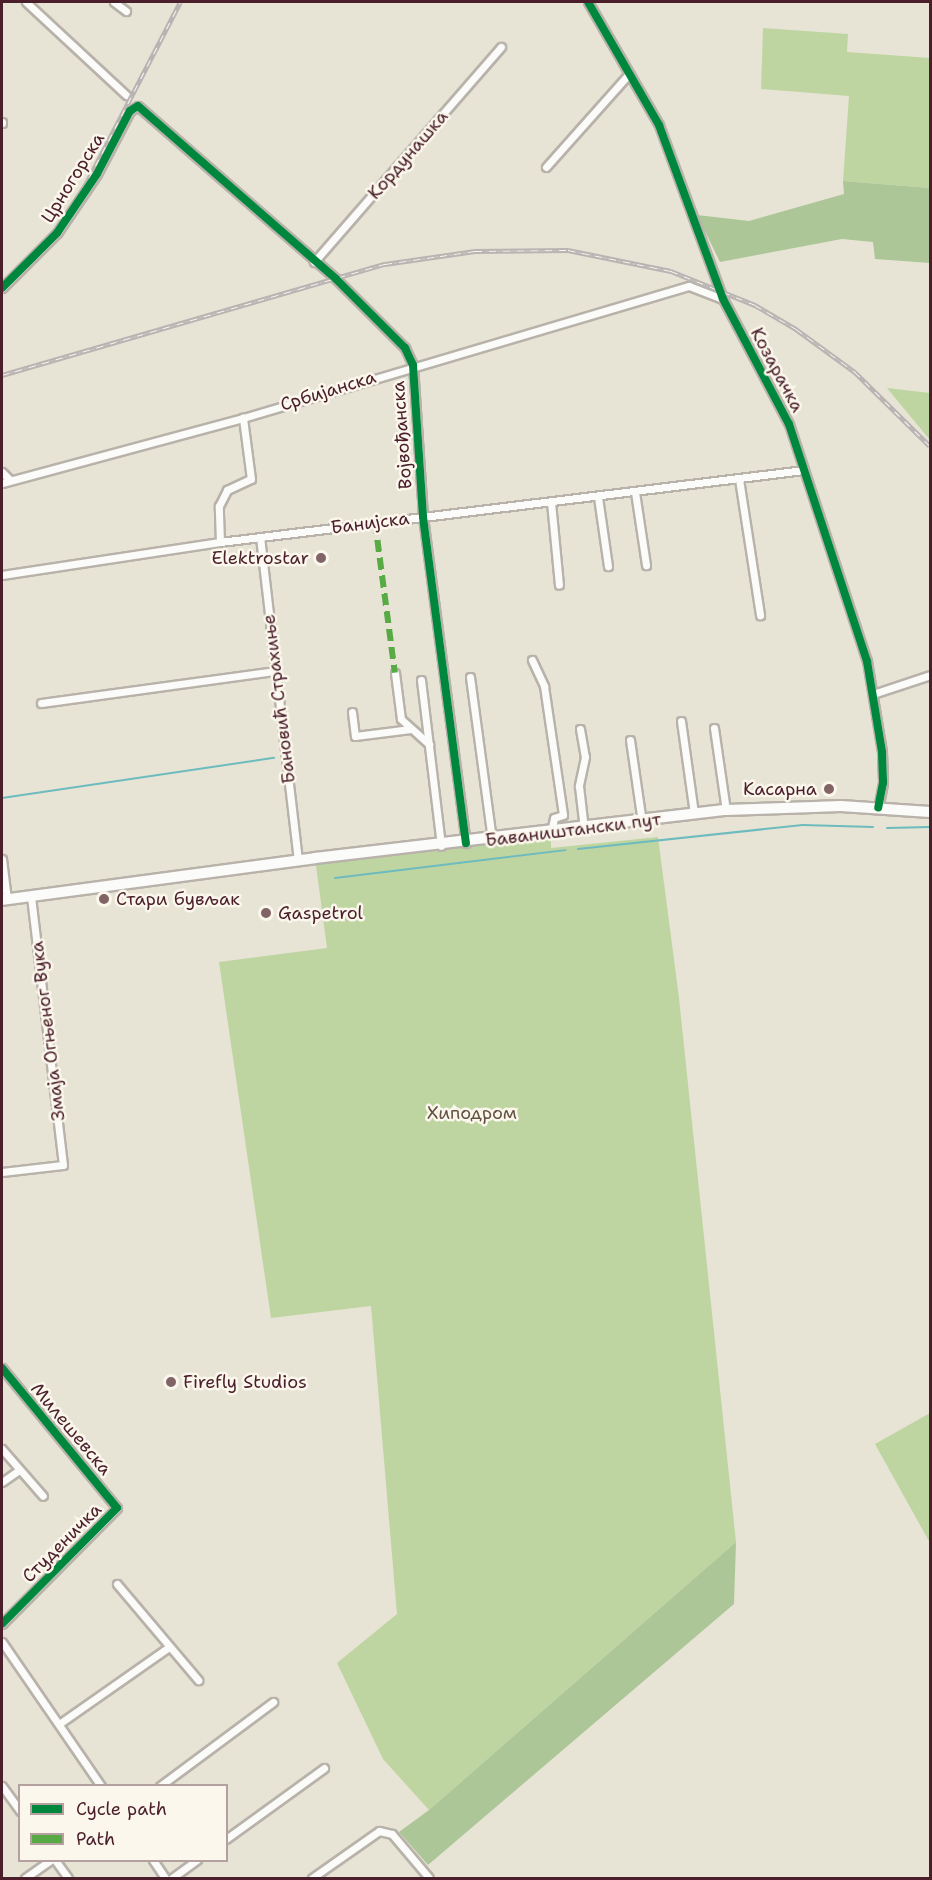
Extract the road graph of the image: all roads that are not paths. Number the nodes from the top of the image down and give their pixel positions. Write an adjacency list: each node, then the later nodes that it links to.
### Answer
1 (26, 2): 7 (street)
2 (114, 2): 4 (street)
3 (588, 2): 6 (street, Козарачка)
4 (126, 11)
5 (501, 48): 10 (street, Кордунашка)
6 (629, 74): 9 (street); 12 (street, Козарачка)
7 (126, 95)
8 (138, 106): 10 (street, Војвођанска); 11 (street, Црногорска)
9 (546, 167)
10 (314, 262): 13 (street, Војвођанска)
11 (2, 288)
12 (723, 298): 13 (street, Србијанска); 15 (street, Козарачка)
13 (413, 365): 14 (street, Србијанска); 23 (street, Војвођанска)
14 (243, 418): 18 (street, Србијанска); 25 (street)
15 (804, 470): 17 (street, Банијска); 37 (street, Козарачка)
16 (2, 472): 18 (street)
17 (739, 479): 20 (street, Банијска); 30 (street)
18 (10, 480): 19 (street, Србијанска)
19 (2, 483)
20 (635, 492): 21 (street, Банијска); 26 (street)
21 (598, 497): 22 (street, Банијска); 27 (street)
22 (551, 502): 23 (street, Банијска); 29 (street)
23 (423, 517): 24 (street, Банијска); 54 (street, Војвођанска)
24 (260, 537): 25 (street, Банијска); 32 (street, Бановић Страхиње)
25 (220, 542): 28 (street, Банијска)
26 (646, 565)
27 (608, 566)
28 (2, 575)
29 (559, 585)
30 (760, 615)
31 (532, 660): 52 (street)
32 (276, 671): 38 (street); 57 (street, Бановић Страхиње)
33 (394, 673): 42 (street)
34 (930, 675): 37 (street)
35 (470, 677): 53 (street)
36 (421, 680): 45 (street)
37 (873, 694): 46 (street, Козарачка)
38 (41, 703)
39 (352, 712): 42 (street)
40 (681, 721): 49 (street)
41 (714, 728): 47 (street)
42 (411, 729): 45 (street)
43 (579, 729): 51 (street)
44 (630, 740): 50 (street)
45 (429, 744): 55 (street)
46 (878, 808): 47 (main road, Баваништански пут); 48 (main road, Баваништански пут)
47 (726, 810): 49 (main road, Баваништански пут)
48 (930, 812)
49 (694, 814): 50 (main road, Баваништански пут)
50 (642, 822): 51 (main road, Баваништански пут)
51 (584, 829): 52 (main road, Баваништански пут)
52 (551, 832): 53 (main road, Баваништански пут)
53 (492, 840): 54 (main road, Баваништански пут)
54 (466, 843): 55 (main road, Баваништански пут)
55 (441, 846): 57 (main road, Баваништански пут)
56 (2, 859): 59 (street)
57 (298, 860): 58 (main road, Баваништански пут)
58 (31, 897): 59 (main road, Баваништански пут); 60 (street, Змаја Огњеног Вука)
59 (4, 900)
60 (2, 1172)
61 (2, 1368): 66 (street, Милешевска)
62 (2, 1449): 63 (street)
63 (19, 1470): 64 (street); 65 (street)
64 (2, 1482)
65 (43, 1496)
66 (117, 1508): 68 (street, Студеничка)
67 (117, 1584): 70 (street)
68 (2, 1624)
69 (2, 1642): 73 (street)
70 (169, 1647): 71 (street); 73 (street)
71 (198, 1680)
72 (273, 1702): 76 (street)
73 (58, 1724): 75 (street)
74 (324, 1768): 79 (street)
75 (100, 1784)
76 (161, 1784)
77 (2, 1785): 78 (street)
78 (18, 1808)
79 (228, 1838)
80 (50, 1862): 84 (street)
81 (55, 1862): 85 (street)
82 (154, 1862): 86 (street)
83 (194, 1862): 87 (street)
84 (25, 1878)
85 (68, 1878)
86 (165, 1878)
87 (172, 1878)
88 (312, 1878): 89 (street)
89 (429, 1878)

